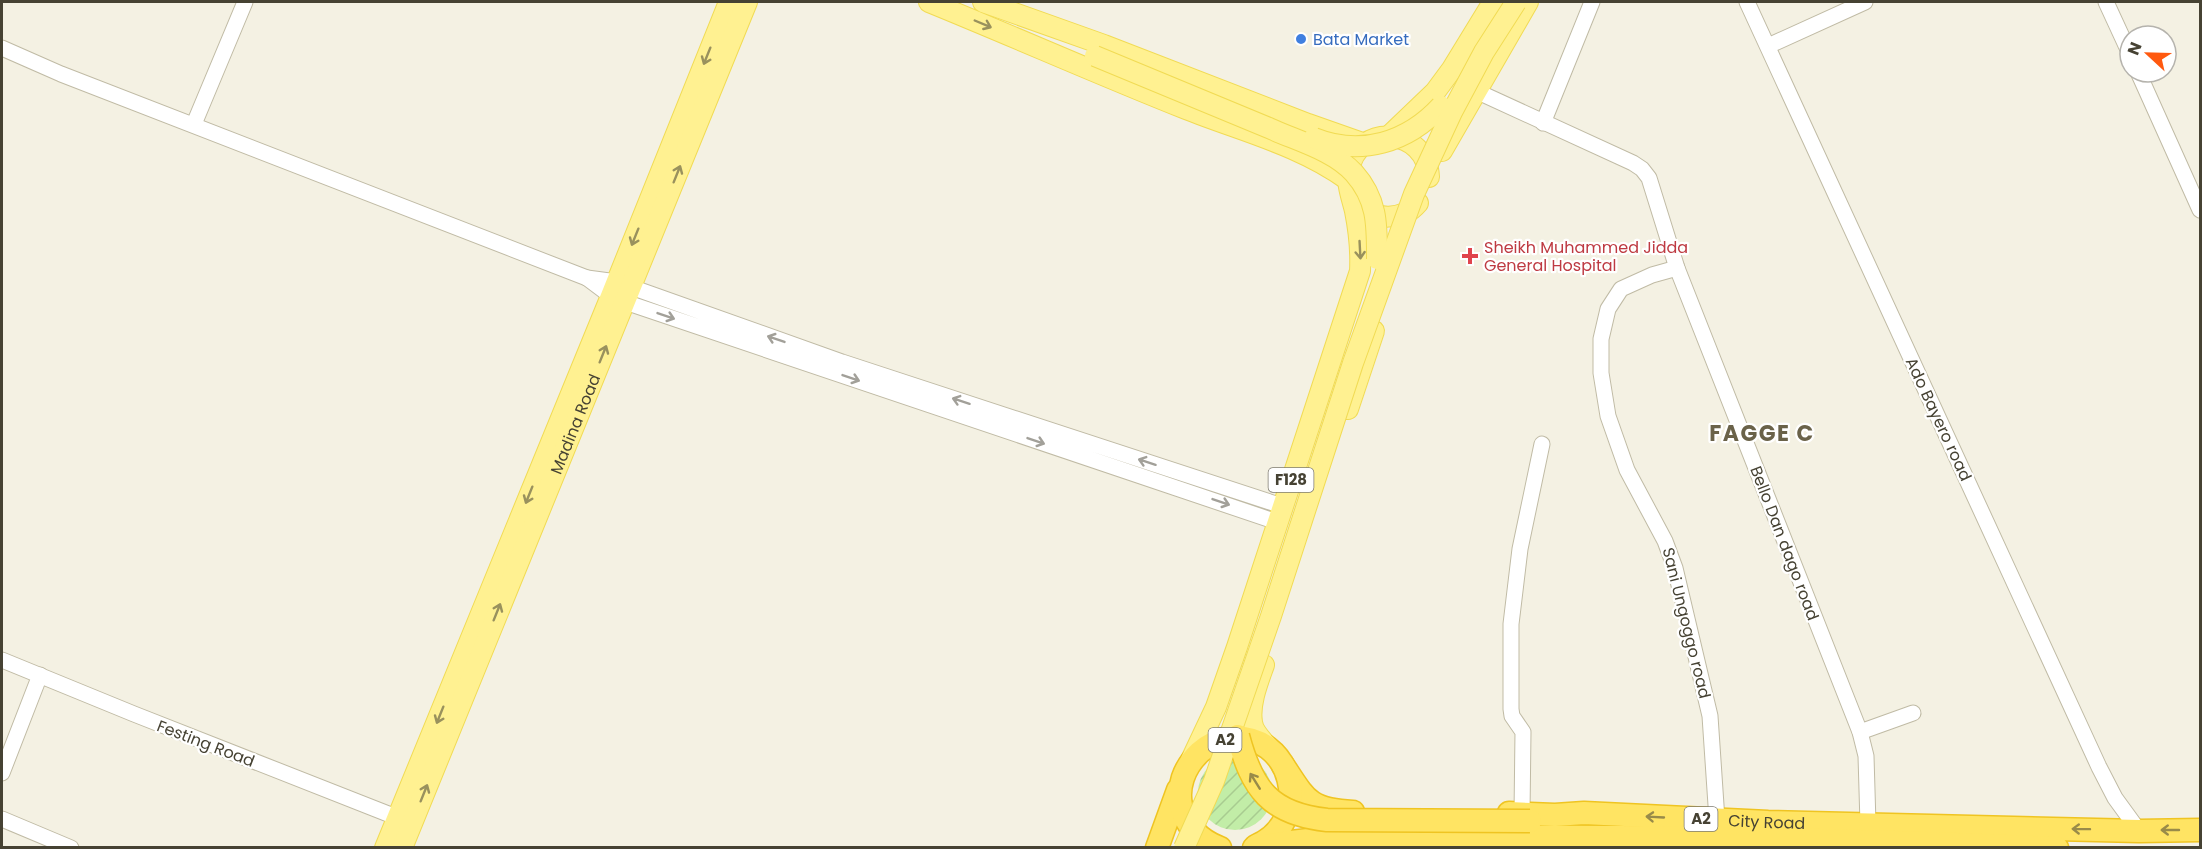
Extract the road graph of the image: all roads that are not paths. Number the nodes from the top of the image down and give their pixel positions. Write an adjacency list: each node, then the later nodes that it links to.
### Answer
1 (245, 2): 24 (street)
2 (729, 2): 33 (main road, Madina Road, one-way to 33)
3 (747, 2): 33 (main road, Madina Road, one-way to 3)
4 (929, 2): 18 (main road, one-way to 18)
5 (983, 2): 14 (main road)
6 (1493, 2): 25 (main road)
7 (1502, 2): 22 (main road)
8 (1516, 2): 39 (main road, bridge)
9 (1528, 2): 21 (main road, F128)
10 (1592, 2): 23 (street)
11 (1747, 2): 16 (street, Ado Bayero road)
12 (1865, 2): 16 (street)
13 (2106, 2): 15 (street)
14 (1052, 26): 19 (main road); 26 (main road)
15 (2118, 28)
16 (1767, 46): 50 (street, Ado Bayero road)
17 (2, 48): 24 (street)
18 (1043, 50): 19 (main road); 28 (main road)
19 (1096, 53): 22 (main road, bridge); 31 (main road, bridge)
20 (2143, 84): 30 (street)
21 (1476, 92): 23 (street, Bello Dan dago road); 27 (main road, F128)
22 (1442, 106): 31 (main road, bridge)
23 (1543, 123): 32 (street, Bello Dan dago road)
24 (194, 124): 33 (street)
25 (1389, 136): 26 (main road); 27 (main road)
26 (1365, 143): 28 (main road, F128)
27 (1430, 175): 29 (main road, F128)
28 (1349, 186): 29 (main road); 35 (main road, F128, one-way to 35)
29 (1424, 196): 41 (main road, F128)
30 (2200, 210)
31 (1377, 259): 61 (main road)
32 (1677, 268): 40 (street, Bello Dan dago road); 52 (street, Sani Ungoggo road)
33 (621, 292): 35 (street); 47 (main road, Madina Road)
34 (1542, 444): 45 (street)
35 (1279, 514): 42 (main road, F128)
36 (2, 660): 37 (street, Festing Road)
37 (40, 675): 43 (street); 47 (street, Festing Road)
38 (1913, 713): 40 (street)
39 (1236, 730): 45 (highway, one-way to 39, bridge); 62 (main road, bridge)
40 (1860, 732): 48 (street, Bello Dan dago road)
41 (1277, 758): 42 (highway, A2); 44 (highway); 56 (highway, A2)
42 (1187, 768): 55 (highway); 60 (highway)
43 (2, 772)
44 (1333, 811): 45 (highway); 53 (street)
45 (1526, 818): 51 (highway)
46 (2, 819): 57 (street)
47 (405, 821): 58 (main road, Madina Road); 59 (main road, Madina Road)
48 (1868, 824): 50 (highway, City Road / A2, one-way to 48); 52 (highway, City Road / A2)
49 (2200, 830): 50 (highway, City Road / A2, one-way to 50)
50 (2139, 831)
51 (1558, 833): 52 (highway, City Road / A2); 53 (highway, City Road / A2)
52 (1719, 835): 54 (highway, City Road / A2)
53 (1335, 842): 56 (highway, City Road / A2)
54 (1924, 845): 63 (highway, City Road / A2)
55 (1214, 846): 61 (highway)
56 (1258, 847)
57 (71, 848)
58 (386, 848)
59 (402, 848)
60 (1157, 848)
61 (1168, 848)
62 (1184, 848)
63 (2057, 848)

